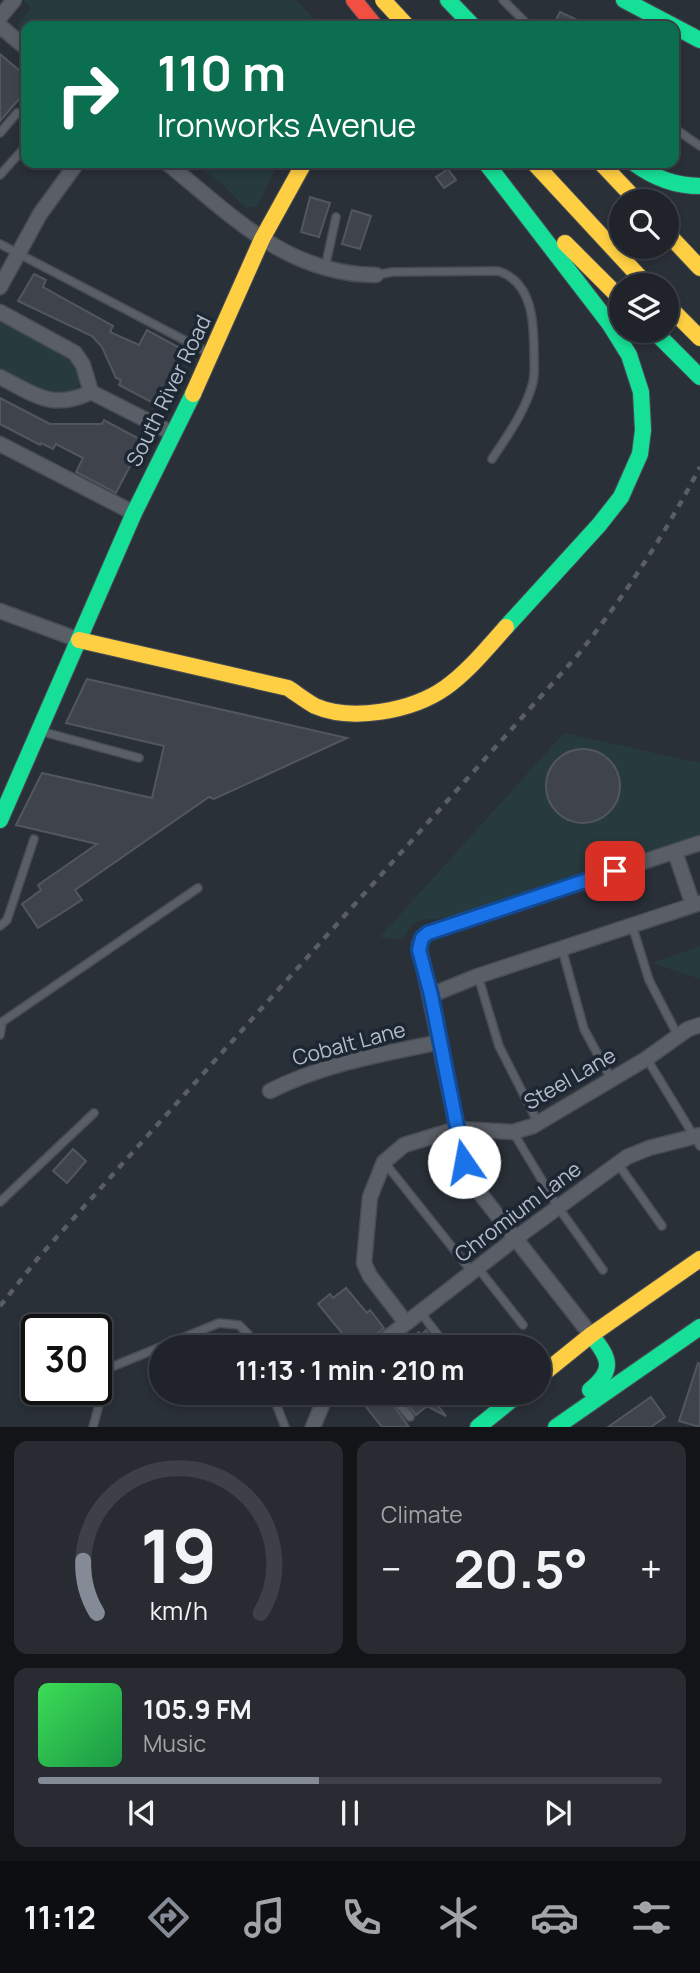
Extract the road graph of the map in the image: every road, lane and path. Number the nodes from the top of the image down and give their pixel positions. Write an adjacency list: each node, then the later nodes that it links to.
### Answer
1 (14, 0): 8 (street)
2 (354, 0): 9 (main road)
3 (383, 0): 11 (main road, bridge)
4 (390, 0): 10 (main road)
5 (448, 0): 12 (main road)
6 (503, 0): 13 (lane)
7 (624, 0): 14 (main road)
8 (0, 17)
9 (371, 21)
10 (378, 21)
11 (402, 21)
12 (468, 21)
13 (524, 21)
14 (664, 21)
15 (0, 26): 18 (street)
16 (679, 29): 17 (main road)
17 (700, 40)
18 (21, 44)
19 (17, 113): 21 (lane)
20 (679, 131): 22 (lane)
21 (0, 133)
22 (700, 146)
23 (21, 152): 32 (lane)
24 (73, 168): 39 (street)
25 (173, 168): 36 (street)
26 (301, 168): 36 (main road, South River Road)
27 (490, 168): 45 (main road)
28 (490, 168): 59 (main road)
29 (539, 168): 42 (main road)
30 (606, 168): 34 (main road)
31 (641, 168): 33 (main road)
32 (0, 175)
33 (700, 186)
34 (626, 189)
35 (336, 218): 41 (lane)
36 (262, 239): 41 (street); 50 (main road, South River Road)
37 (0, 244): 39 (lane)
38 (679, 246): 40 (main road)
39 (17, 253): 44 (street); 50 (lane)
40 (700, 268)
41 (325, 269): 43 (street)
42 (636, 273)
43 (376, 275): 56 (lane)
44 (0, 287)
45 (609, 287)
46 (0, 312): 53 (street)
47 (679, 317): 48 (main road)
48 (700, 338)
49 (666, 343): 52 (main road)
50 (212, 355): 54 (main road, South River Road)
51 (0, 377): 53 (street)
52 (700, 377)
53 (91, 392): 54 (street)
54 (172, 433): 57 (main road, South River Road)
55 (0, 444): 57 (street)
56 (492, 459)
57 (134, 513): 59 (main road, South River Road)
58 (0, 611): 59 (street)
59 (79, 640): 60 (main road, South River Road)
60 (39, 730): 61 (lane); 62 (main road, South River Road)
61 (139, 758)
62 (0, 820)
63 (34, 839): 68 (lane)
64 (700, 843): 65 (street)
65 (675, 852): 67 (street); 72 (street)
66 (198, 888): 74 (lane)
67 (697, 904): 69 (street)
68 (0, 926)
69 (632, 926): 70 (street); 75 (lane)
70 (562, 949): 71 (street); 78 (lane)
71 (478, 976): 72 (street); 81 (lane)
72 (431, 995): 76 (street)
73 (700, 1025): 75 (street, Steel Lane)
74 (0, 1035)
75 (678, 1036): 77 (street, Steel Lane)
76 (440, 1042): 79 (street, Cobalt Lane); 82 (street)
77 (646, 1059): 78 (street, Steel Lane); 84 (lane)
78 (612, 1080): 81 (street, Steel Lane)
79 (270, 1091)
80 (94, 1113): 87 (lane)
81 (538, 1123): 83 (street, Steel Lane)
82 (457, 1129): 83 (street, Steel Lane); 85 (street, Steel Lane); 90 (street)
83 (513, 1132): 88 (lane)
84 (698, 1139): 86 (street, Chromium Lane)
85 (384, 1162): 92 (lane); 95 (street)
86 (618, 1164): 88 (street, Chromium Lane); 89 (lane)
87 (0, 1202)
88 (558, 1207): 90 (street, Chromium Lane); 93 (lane)
89 (662, 1226)
90 (516, 1238): 92 (street, Chromium Lane); 102 (street)
91 (700, 1259): 102 (main road)
92 (475, 1270): 94 (street, Chromium Lane); 96 (lane)
93 (603, 1270)
94 (420, 1312): 95 (street, Chromium Lane); 101 (lane)
95 (406, 1323): 100 (street, Chromium Lane)
96 (523, 1325)
97 (700, 1327): 115 (main road)
98 (190, 1335): 99 (lane)
99 (248, 1335)
100 (391, 1335)
101 (437, 1335)
102 (591, 1335): 104 (main road); 114 (main road)
103 (149, 1352): 110 (lane)
104 (551, 1367)
105 (277, 1405): 111 (lane)
106 (322, 1405): 112 (street)
107 (400, 1405): 109 (lane)
108 (505, 1405): 113 (main road)
109 (410, 1418)
110 (93, 1427)
111 (285, 1427)
112 (313, 1427)
113 (478, 1427)
114 (540, 1427)
115 (556, 1427)

